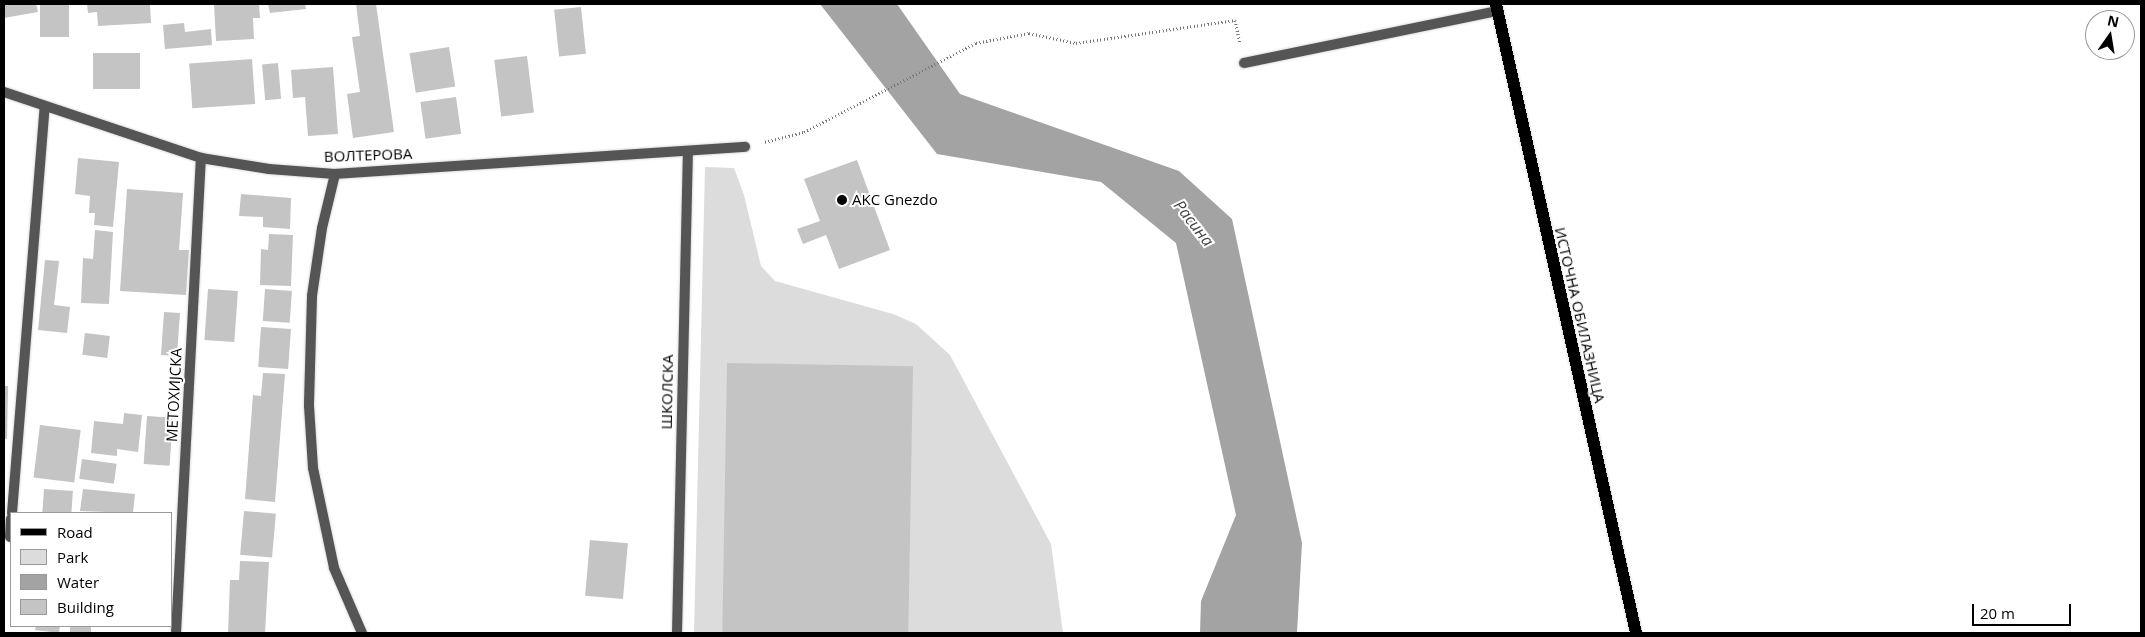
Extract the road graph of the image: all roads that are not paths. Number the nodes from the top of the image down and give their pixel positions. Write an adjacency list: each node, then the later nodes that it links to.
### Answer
1 (1497, 7): 2 (street); 13 (main road, ИСТОЧНА ОБИЛАЗНИЦА)
2 (1244, 63)
3 (4, 92): 4 (street, ВОЛТЕРОВА)
4 (45, 106): 7 (street, ВОЛТЕРОВА); 9 (street)
5 (745, 147): 6 (street, ВОЛТЕРОВА)
6 (688, 151): 8 (street, ВОЛТЕРОВА); 12 (street, ШКОЛСКА)
7 (201, 158): 8 (street, ВОЛТЕРОВА); 10 (street, МЕТОХИЈСКА)
8 (335, 174): 11 (street)
9 (12, 512)
10 (176, 633)
11 (362, 633)
12 (677, 633)
13 (1636, 633)

